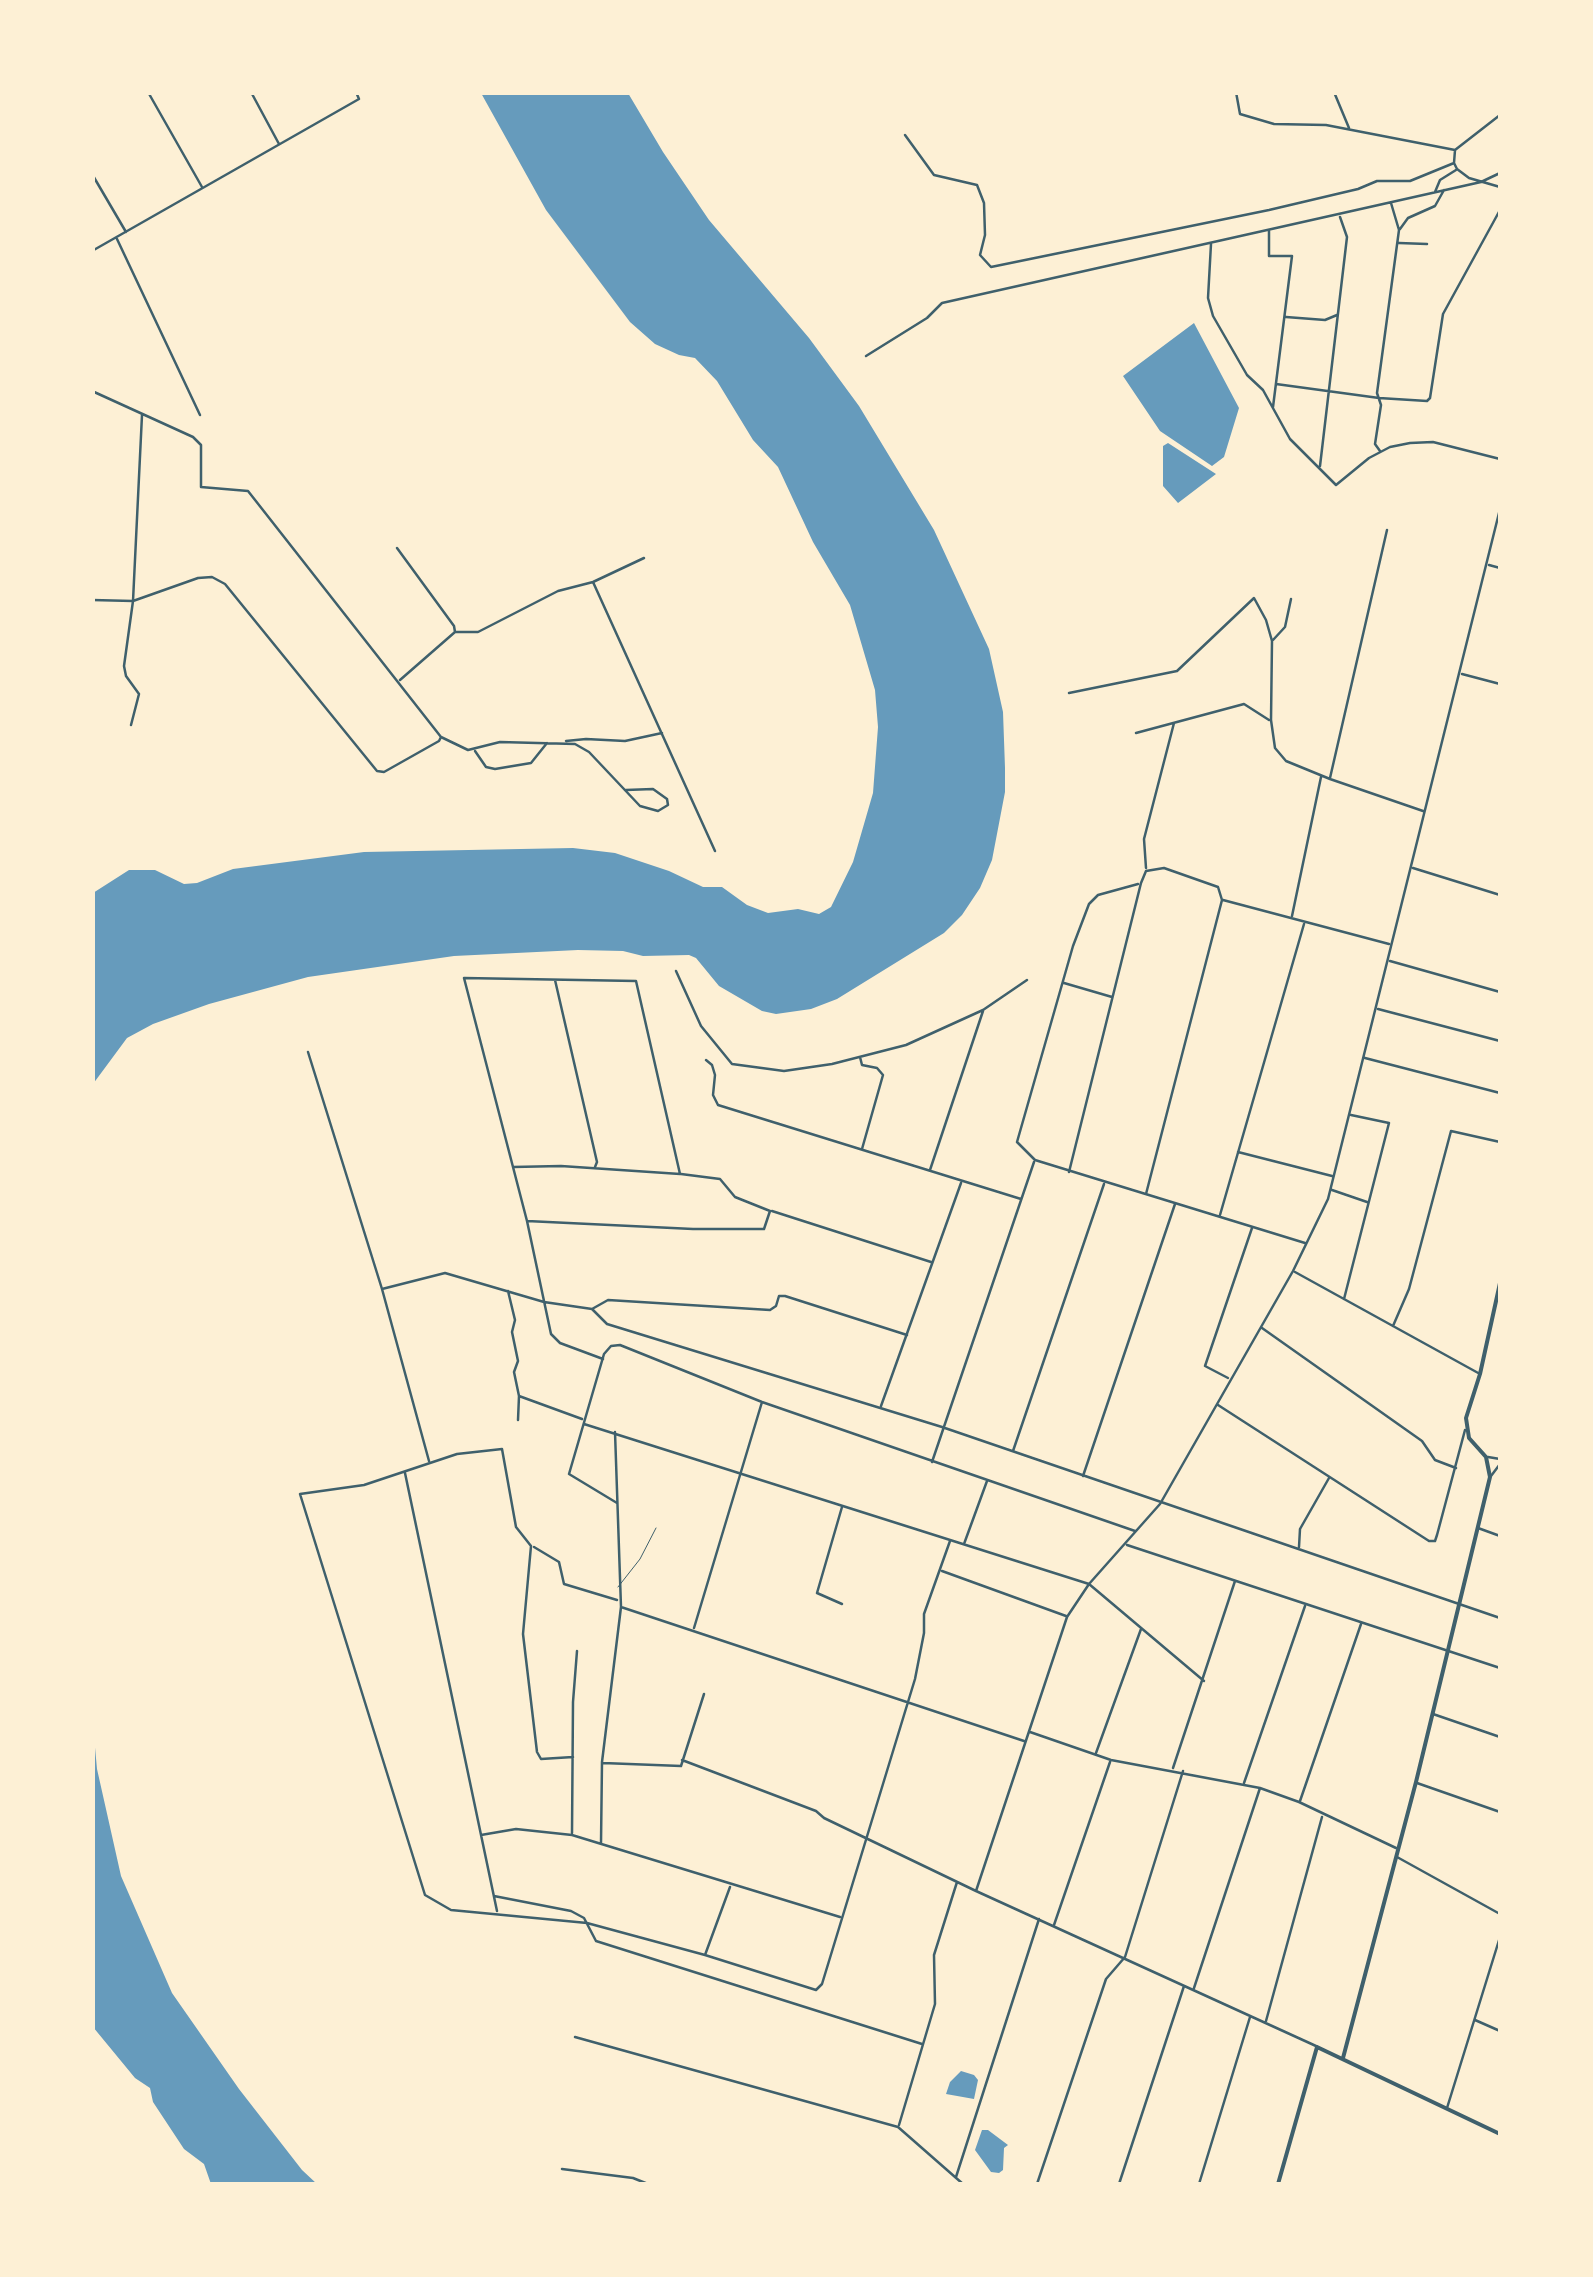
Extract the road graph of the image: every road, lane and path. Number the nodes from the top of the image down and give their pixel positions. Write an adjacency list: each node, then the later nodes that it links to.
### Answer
1 (148, 92): 16 (street)
2 (251, 92): 9 (street)
3 (356, 92): 9 (street)
4 (1236, 92): 7 (street)
5 (1334, 92): 7 (street)
6 (1500, 114): 10 (street)
7 (1350, 130): 10 (street)
8 (904, 135): 11 (street)
9 (279, 144): 16 (street)
10 (1455, 150): 11 (street)
11 (1454, 163): 12 (street)
12 (1457, 169): 15 (street); 19 (street)
13 (1500, 173): 15 (street)
14 (92, 174): 25 (street)
15 (1481, 182): 17 (street); 18 (street)
16 (202, 188): 25 (street)
17 (1500, 188)
18 (1444, 190): 19 (street); 24 (street)
19 (1435, 192): 20 (street)
20 (1391, 202): 22 (street); 24 (street)
21 (1500, 210): 37 (street)
22 (1339, 214): 23 (street); 31 (street)
23 (1269, 230): 27 (street); 32 (street)
24 (1399, 230): 28 (street)
25 (126, 232): 26 (street)
26 (116, 238): 30 (street); 40 (street)
27 (1211, 243): 33 (street); 38 (street)
28 (1397, 243): 29 (street); 37 (street)
29 (1427, 244)
30 (92, 251)
31 (1338, 315): 32 (street); 36 (street)
32 (1284, 316): 34 (street)
33 (866, 356)
34 (1276, 384): 36 (street); 38 (street)
35 (92, 391): 39 (street)
36 (1330, 392): 37 (street); 43 (street)
37 (1379, 398): 41 (street)
38 (1273, 408): 43 (street)
39 (142, 413): 53 (street); 57 (street)
40 (200, 415)
41 (1380, 452): 42 (street); 43 (street)
42 (1500, 459)
43 (1320, 468)
44 (1500, 509): 48 (street)
45 (1387, 530): 70 (street)
46 (397, 548): 54 (street)
47 (644, 558): 50 (street)
48 (1488, 564): 49 (street); 56 (street)
49 (1500, 568)
50 (593, 582): 54 (street); 63 (street)
51 (92, 600): 53 (street)
52 (1291, 600): 55 (street)
53 (133, 601): 62 (street); 65 (street)
54 (455, 632): 57 (street)
55 (1272, 641): 59 (street); 60 (street)
56 (1460, 674): 58 (street); 72 (street)
57 (399, 681): 65 (street)
58 (1500, 684)
59 (1068, 693)
60 (1270, 720): 61 (street); 69 (street)
61 (1174, 723): 64 (street); 75 (street)
62 (131, 725)
63 (663, 733): 67 (street); 73 (street)
64 (1136, 733)
65 (440, 734): 68 (street)
66 (548, 741): 67 (street); 68 (street); 68 (street)
67 (564, 742): 71 (street)
68 (474, 749)
69 (1322, 776): 70 (street); 79 (street)
70 (1330, 779): 72 (street)
71 (626, 790): 71 (street)
72 (1425, 812): 74 (street)
73 (715, 851)
74 (1412, 868): 77 (street); 81 (street)
75 (1146, 871): 76 (street); 78 (street)
76 (1141, 883): 86 (street); 88 (street)
77 (1500, 896)
78 (1222, 900): 79 (street); 111 (street)
79 (1291, 918): 80 (street)
80 (1304, 924): 81 (street); 100 (street)
81 (1392, 945): 82 (street)
82 (1388, 960): 87 (street); 89 (street)
83 (676, 971): 93 (street)
84 (554, 979): 102 (street); 103 (street); 106 (street)
85 (1027, 980): 90 (street)
86 (1062, 983): 88 (street); 101 (street)
87 (1500, 992)
88 (1112, 997): 105 (street)
89 (1376, 1008): 91 (street); 94 (street)
90 (984, 1010): 93 (street); 104 (street)
91 (1500, 1041)
92 (308, 1052): 123 (street)
93 (860, 1056): 99 (street)
94 (1364, 1057): 96 (street); 97 (street)
95 (706, 1060): 99 (street)
96 (1500, 1093)
97 (1350, 1115): 107 (street); 113 (street)
98 (1500, 1142): 128 (street)
99 (862, 1150): 104 (street)
100 (1238, 1152): 107 (street); 116 (street)
101 (1035, 1160): 105 (street); 112 (street)
102 (513, 1166): 103 (street); 117 (street)
103 (595, 1169): 106 (street)
104 (930, 1171): 108 (street)
105 (1069, 1172): 109 (street)
106 (680, 1174): 115 (street)
107 (1334, 1177): 110 (street)
108 (962, 1181): 112 (street); 120 (street)
109 (1104, 1184): 111 (street); 143 (street)
110 (1330, 1190): 113 (street); 119 (street)
111 (1146, 1194): 114 (street)
112 (1021, 1199): 140 (street)
113 (1368, 1202): 125 (street)
114 (1175, 1203): 116 (street); 151 (street)
115 (770, 1210): 117 (street); 120 (street)
116 (1220, 1216): 118 (street)
117 (527, 1221): 126 (street)
118 (1252, 1226): 119 (street); 133 (street)
119 (1307, 1243): 121 (street)
120 (932, 1262): 130 (street)
121 (1293, 1271): 125 (street); 129 (street)
122 (1500, 1284): 132 (street)
123 (382, 1288): 124 (street); 147 (street)
124 (508, 1290): 126 (street); 134 (street)
125 (1344, 1299): 128 (street)
126 (544, 1302): 127 (street); 131 (street)
127 (592, 1309): 130 (street); 137 (street)
128 (1393, 1326): 132 (street)
129 (1260, 1328): 133 (street); 148 (street)
130 (907, 1336): 137 (street)
131 (603, 1357): 135 (street); 139 (street)
132 (1480, 1374): 141 (street)
133 (1230, 1379): 136 (street)
134 (519, 1396): 138 (street); 139 (street)
135 (762, 1402): 145 (street); 150 (street)
136 (1216, 1404): 152 (street); 155 (street)
137 (880, 1407): 140 (street)
138 (518, 1420)
139 (583, 1421): 142 (street); 156 (street)
140 (942, 1427): 143 (street); 145 (street)
141 (1466, 1429): 144 (street); 148 (street)
142 (615, 1432): 150 (street); 156 (street)
143 (1012, 1452): 151 (street)
144 (1486, 1457): 146 (street); 153 (street)
145 (932, 1462): 154 (street)
146 (1500, 1462): 153 (street)
147 (430, 1463): 149 (street); 165 (street)
148 (1456, 1468): 152 (street)
149 (405, 1472): 204 (street); 214 (street)
150 (738, 1472): 157 (street); 180 (street)
151 (1084, 1476): 155 (street)
152 (1330, 1477): 166 (street)
153 (1490, 1477): 159 (street)
154 (987, 1482): 160 (street); 164 (street)
155 (1162, 1501): 160 (street); 166 (street)
156 (616, 1503): 170 (street)
157 (842, 1506): 162 (street); 172 (street)
158 (656, 1528): 170 (lane)
159 (1478, 1528): 161 (street); 173 (street)
160 (1136, 1531): 163 (street)
161 (1500, 1536)
162 (950, 1541): 164 (street); 167 (street)
163 (1124, 1544): 168 (street); 169 (street)
164 (964, 1545): 169 (street)
165 (531, 1546): 171 (street); 192 (street)
166 (1298, 1549): 173 (street)
167 (941, 1570): 176 (street); 186 (street)
168 (1235, 1582): 174 (street); 184 (street)
169 (1088, 1584): 176 (street); 179 (street)
170 (618, 1587): 171 (street)
171 (618, 1600): 175 (street)
172 (842, 1604)
173 (1458, 1604): 177 (street); 182 (street)
174 (1305, 1605): 178 (street); 199 (street)
175 (621, 1607): 180 (street); 195 (street)
176 (1068, 1617): 188 (street)
177 (1500, 1618)
178 (1361, 1623): 182 (street); 201 (street)
179 (1142, 1628): 184 (street); 191 (street)
180 (694, 1629): 186 (street)
181 (577, 1651): 192 (street)
182 (1446, 1651): 183 (street); 187 (street)
183 (1500, 1668)
184 (1204, 1681): 196 (street)
185 (704, 1694): 193 (street)
186 (908, 1702): 190 (street); 206 (street)
187 (1432, 1714): 189 (street); 198 (street)
188 (1028, 1732): 190 (street); 191 (street)
189 (1500, 1737)
190 (1026, 1741): 212 (street)
191 (1095, 1754): 194 (street)
192 (573, 1757): 205 (street)
193 (682, 1760): 195 (street); 206 (street)
194 (1111, 1760): 196 (street); 219 (street)
195 (602, 1762): 207 (street)
196 (1173, 1770): 197 (street)
197 (1183, 1771): 199 (street); 222 (street)
198 (1416, 1782): 202 (street); 208 (street)
199 (1244, 1784): 200 (street)
200 (1260, 1788): 201 (street); 224 (street)
201 (1300, 1802): 203 (street)
202 (1500, 1812)
203 (1322, 1814): 208 (street); 227 (street)
204 (480, 1835): 205 (street); 213 (street)
205 (572, 1835): 207 (street)
206 (866, 1838): 210 (street); 216 (street)
207 (601, 1842): 211 (street)
208 (1398, 1849): 209 (street)
209 (1396, 1857): 215 (street); 232 (street)
210 (958, 1881): 212 (street); 230 (street)
211 (730, 1886): 216 (street); 221 (street)
212 (976, 1891): 217 (street)
213 (494, 1896): 214 (street); 218 (street)
214 (498, 1912): 218 (street)
215 (1500, 1914)
216 (841, 1917): 221 (street)
217 (1039, 1920): 219 (street); 237 (street)
218 (587, 1924): 221 (street); 230 (street)
219 (1054, 1926): 222 (street)
220 (1500, 1938): 226 (street)
221 (706, 1955)
222 (1125, 1957): 223 (street); 240 (street)
223 (1184, 1985): 224 (street); 241 (street)
224 (1194, 1990): 225 (street)
225 (1250, 2016): 227 (street); 242 (street)
226 (1475, 2020): 228 (street); 233 (street)
227 (1266, 2023): 231 (street)
228 (1500, 2031)
229 (574, 2037): 234 (street)
230 (922, 2044): 234 (street)
231 (1317, 2047): 232 (street); 243 (street)
232 (1344, 2058): 233 (street)
233 (1447, 2109): 235 (street)
234 (898, 2127): 237 (street)
235 (1500, 2134)
236 (562, 2168): 238 (street)
237 (956, 2179): 239 (street)
238 (648, 2184)
239 (963, 2184)
240 (1037, 2184)
241 (1118, 2184)
242 (1199, 2184)
243 (1278, 2184)

